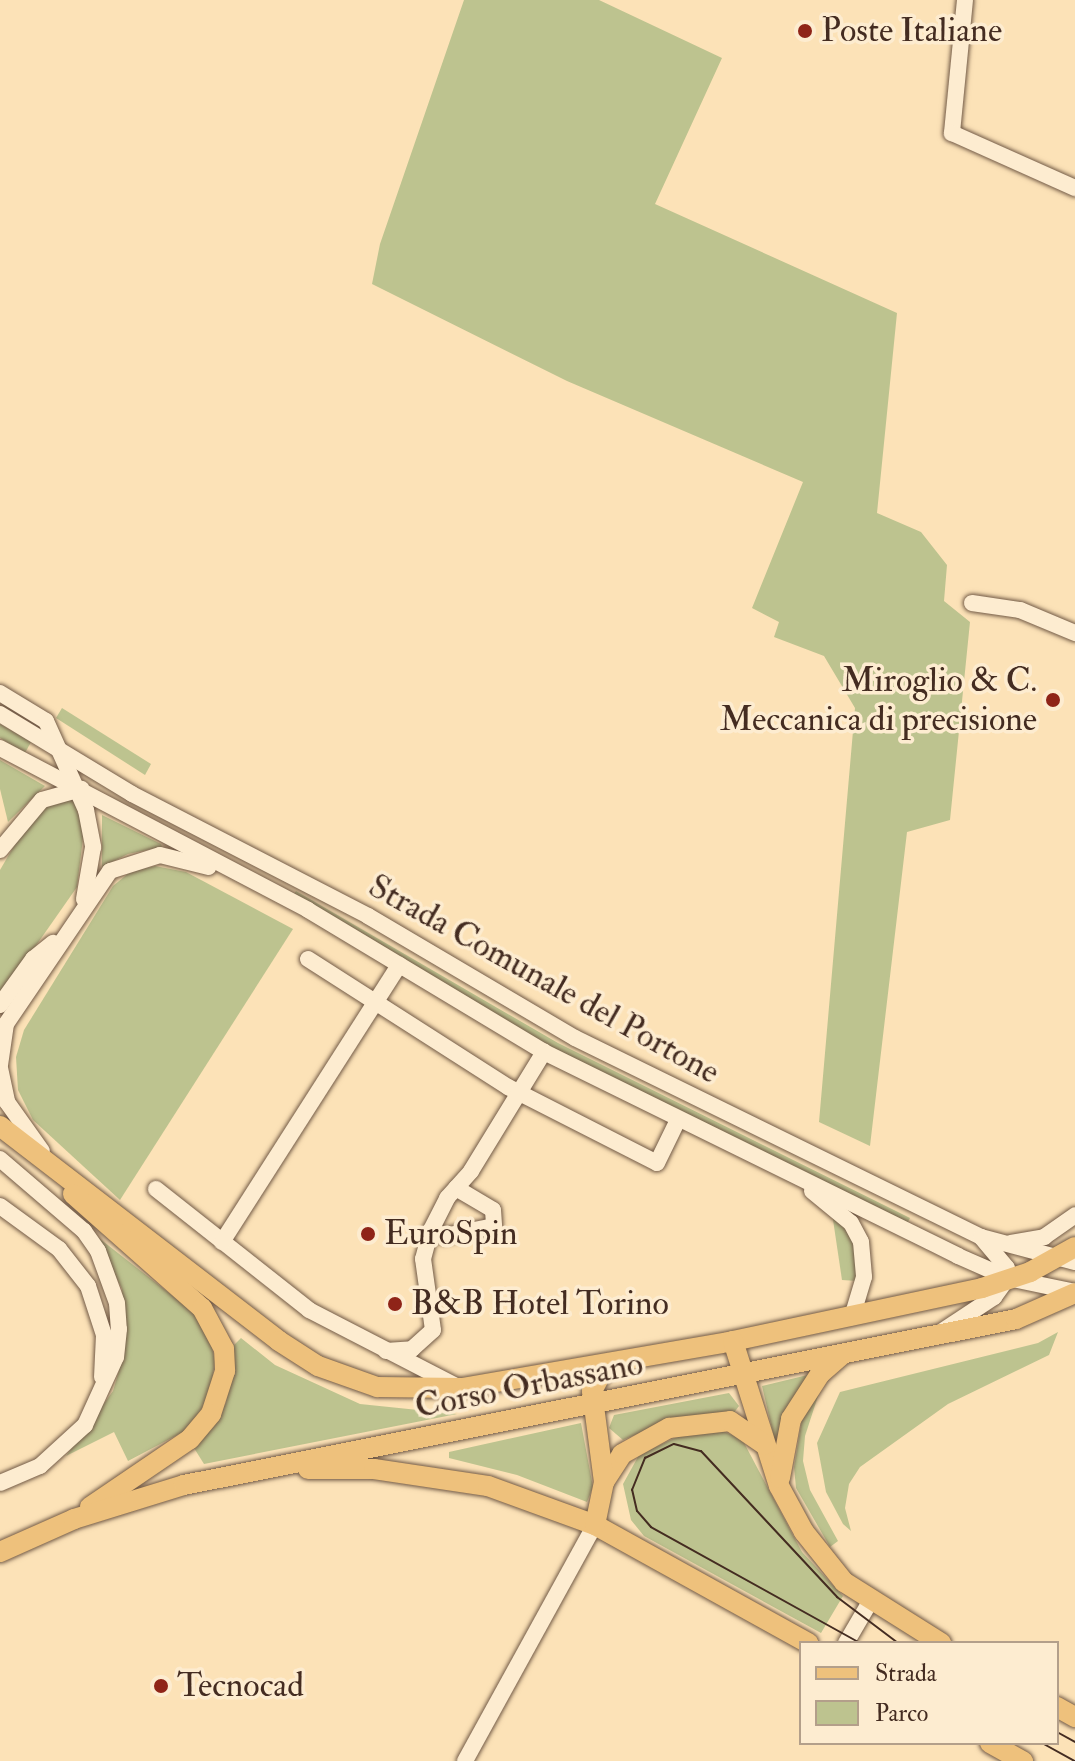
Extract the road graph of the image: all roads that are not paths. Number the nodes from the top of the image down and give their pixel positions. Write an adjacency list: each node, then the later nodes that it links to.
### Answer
1 (965, 0): 2 (street)
2 (1075, 188)
3 (972, 603): 4 (street)
4 (1075, 633)
5 (0, 693): 8 (street, Corso Orbassano)
6 (0, 714): 8 (street, Strada Comunale del Portone)
7 (0, 748): 9 (street, Strada Comunale del Portone)
8 (60, 750): 9 (street, Corso Orbassano); 10 (street, Strada Comunale del Portone)
9 (76, 789): 10 (street); 11 (street); 12 (street, Strada Comunale del Portone); 13 (street, Corso Orbassano)
10 (132, 794): 33 (street, Strada Comunale del Portone)
11 (0, 850)
12 (250, 879): 13 (street, Corso Orbassano); 16 (street, Strada Comunale del Portone)
13 (83, 905): 14 (street, Corso Orbassano)
14 (63, 936): 18 (street, Corso Orbassano); 20 (street, Corso Orbassano)
15 (308, 959): 17 (street, Strada Comunale del Portone)
16 (399, 965): 17 (street, Strada Comunale del Portone); 19 (street, Strada Comunale del Portone)
17 (376, 1001): 21 (street, Strada Comunale del Portone); 34 (street, Strada Comunale del Portone)
18 (0, 1005)
19 (544, 1052): 21 (street, Strada Comunale del Portone); 22 (street, Strada Comunale del Portone)
20 (0, 1066): 25 (street, Corso Orbassano)
21 (519, 1093): 22 (street, Strada Comunale del Portone); 28 (street, Strada Comunale del Portone)
22 (678, 1120): 27 (street, Strada Comunale del Portone)
23 (0, 1126): 25 (main road, Corso Orbassano)
24 (0, 1132): 54 (main road)
25 (48, 1158): 47 (main road, Corso Orbassano)
26 (0, 1159): 46 (street)
27 (802, 1181): 37 (street, Strada Comunale del Portone); 39 (street)
28 (456, 1188): 32 (street, Strada Comunale del Portone); 32 (street)
29 (156, 1189): 34 (street, Corso Orbassano)
30 (0, 1206): 46 (street)
31 (1075, 1215): 35 (street)
32 (431, 1230): 42 (street, Strada Comunale del Portone)
33 (981, 1237): 35 (street, Strada Comunale del Portone); 37 (street)
34 (222, 1242): 42 (street, Corso Orbassano)
35 (1002, 1244): 36 (street, Strada Comunale del Portone)
36 (1069, 1256): 37 (main road, Corso Orbassano)
37 (1008, 1278): 38 (street, Strada Comunale del Portone); 39 (main road, Corso Orbassano); 40 (street)
38 (1075, 1293): 40 (main road, Corso Orbassano)
39 (852, 1317): 41 (main road, Corso Orbassano)
40 (937, 1335): 43 (main road, Corso Orbassano)
41 (733, 1341): 44 (main road, Corso Orbassano); 45 (main road)
42 (383, 1351): 47 (street, Corso Orbassano)
43 (843, 1353): 45 (main road, Corso Orbassano); 53 (main road)
44 (629, 1360): 47 (main road, Corso Orbassano); 48 (main road)
45 (743, 1374): 48 (main road, Corso Orbassano); 49 (main road)
46 (102, 1387): 52 (street)
47 (462, 1388)
48 (594, 1406): 50 (main road, Corso Orbassano); 51 (main road)
49 (765, 1445): 51 (main road); 53 (main road)
50 (256, 1469): 54 (main road, Corso Orbassano); 55 (main road)
51 (604, 1482): 55 (main road)
52 (0, 1483)
53 (779, 1486): 57 (main road)
54 (74, 1519): 56 (main road, Corso Orbassano)
55 (595, 1525): 58 (main road); 62 (street)
56 (0, 1552)
57 (870, 1602): 59 (street); 60 (main road)
58 (804, 1641)
59 (847, 1641)
60 (938, 1641)
61 (994, 1745): 63 (main road)
62 (465, 1761)
63 (1023, 1761)

